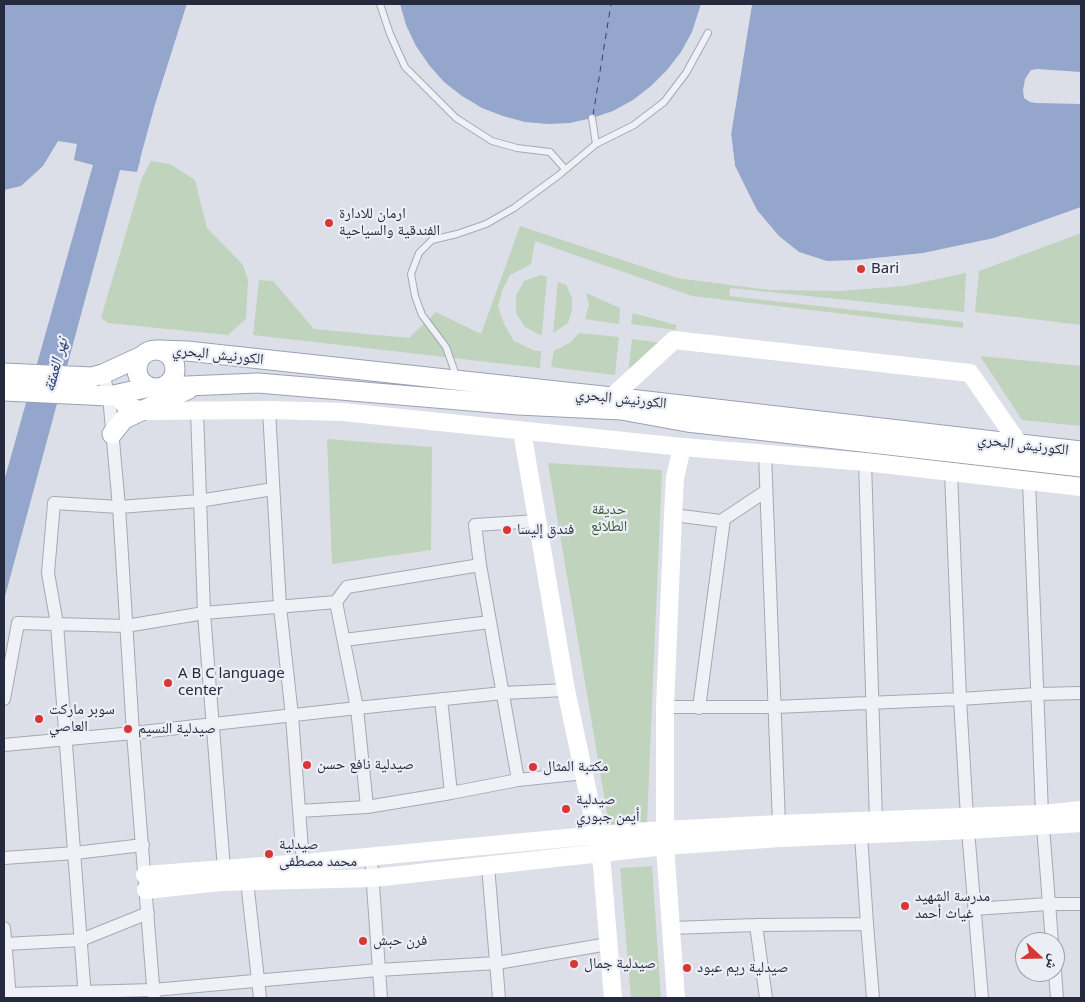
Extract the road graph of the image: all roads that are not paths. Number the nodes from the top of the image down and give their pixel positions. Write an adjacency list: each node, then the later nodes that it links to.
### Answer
1 (380, 4): 5 (lane)
2 (708, 33): 4 (lane)
3 (592, 118): 4 (lane)
4 (596, 144): 5 (lane)
5 (565, 169): 9 (lane)
6 (160, 350): 7 (main road); 9 (main road, الكورنيش البحري); 12 (main road)
7 (142, 356): 8 (main road); 12 (main road)
8 (98, 376): 10 (main road); 13 (street)
9 (458, 381): 14 (main road, الكورنيش البحري)
10 (8, 382): 13 (main road, الكورنيش البحري)
11 (200, 384): 12 (main road, الكورنيش البحري); 16 (main road); 25 (main road, الكورنيش البحري)
12 (157, 387): 13 (main road, الكورنيش البحري)
13 (113, 396): 16 (street); 19 (street)
14 (612, 397): 20 (main road, الكورنيش البحري); 20 (street)
15 (269, 410): 17 (street); 18 (street); 29 (street)
16 (142, 411): 17 (street); 19 (main road)
17 (197, 411): 31 (street)
18 (522, 431): 21 (street); 35 (street)
19 (112, 434): 32 (street)
20 (1019, 444): 22 (main road, الكورنيش البحري)
21 (682, 447): 23 (street); 33 (street)
22 (1081, 452)
23 (764, 454): 24 (street); 30 (street)
24 (865, 462): 26 (street); 51 (street)
25 (1081, 466)
26 (951, 472): 27 (street); 49 (street)
27 (1029, 481): 28 (street); 47 (street)
28 (1081, 488)
29 (273, 489): 31 (street); 38 (street)
30 (766, 490): 34 (street); 52 (street)
31 (199, 501): 32 (street); 39 (street)
32 (119, 507): 41 (street); 42 (street)
33 (673, 515): 34 (street); 53 (street)
34 (724, 519): 55 (street)
35 (537, 521): 36 (street); 44 (street)
36 (480, 564): 37 (street); 40 (street)
37 (336, 602): 38 (street); 43 (street)
38 (280, 607): 39 (street); 56 (street)
39 (204, 613): 42 (street); 57 (street)
40 (490, 622): 43 (street); 46 (street)
41 (57, 624): 42 (street); 48 (street); 59 (street)
42 (126, 626): 58 (street)
43 (344, 640): 54 (street)
44 (566, 690): 46 (street); 61 (street)
45 (1081, 693): 47 (street)
46 (503, 694): 50 (street); 62 (street)
47 (1037, 694): 49 (street); 67 (street)
48 (4, 699)
49 (960, 699): 51 (street); 71 (street)
50 (441, 700): 54 (street); 63 (street)
51 (872, 702): 52 (street); 68 (street)
52 (775, 706): 55 (street); 70 (street)
53 (665, 707): 55 (street); 74 (street)
54 (357, 708): 56 (street); 64 (street)
55 (699, 708)
56 (292, 716): 57 (street); 66 (street)
57 (214, 723): 58 (street); 82 (street)
58 (133, 733): 59 (street); 75 (street)
59 (65, 739): 60 (street); 76 (street)
60 (4, 745)
61 (585, 773): 62 (street); 72 (street)
62 (518, 780): 63 (street)
63 (451, 793): 64 (street)
64 (367, 807): 66 (street)
65 (1081, 810): 67 (street)
66 (299, 811): 80 (street)
67 (1042, 820): 69 (street); 71 (street); 86 (street)
68 (876, 821): 70 (street); 71 (street)
69 (1081, 823)
70 (779, 824): 74 (street)
71 (968, 824): 73 (street); 88 (street)
72 (598, 834): 74 (street); 77 (street); 78 (street)
73 (861, 835): 74 (street); 90 (street)
74 (664, 838): 77 (street); 93 (street)
75 (143, 845): 76 (street); 85 (street)
76 (75, 853): 79 (street); 95 (street)
77 (601, 854): 81 (street); 97 (street)
78 (371, 857): 80 (street); 83 (street)
79 (4, 858)
80 (303, 863): 82 (street)
81 (488, 866): 83 (street); 98 (street)
82 (224, 869): 85 (street)
83 (373, 878): 84 (street); 99 (street)
84 (247, 881): 85 (street); 100 (street)
85 (146, 882): 89 (street)
86 (1048, 904): 87 (street); 88 (street); 94 (street)
87 (1081, 904)
88 (974, 910): 112 (street)
89 (148, 913): 95 (street); 102 (street)
90 (867, 924): 91 (street); 111 (street)
91 (756, 925): 93 (street); 110 (street)
92 (4, 928): 96 (street)
93 (671, 928): 109 (street)
94 (1051, 932)
95 (80, 940): 96 (street); 104 (street)
96 (5, 944): 103 (street)
97 (608, 944): 98 (street); 108 (street)
98 (497, 963): 99 (street); 107 (street)
99 (378, 970): 100 (street); 106 (street)
100 (258, 981): 102 (street); 105 (street)
101 (1056, 982): 113 (street)
102 (154, 994): 104 (street)
103 (10, 996): 104 (street)
104 (85, 996)
105 (260, 998)
106 (381, 998)
107 (499, 998)
108 (613, 998)
109 (676, 998)
110 (766, 998)
111 (873, 998)
112 (982, 998)
113 (1057, 998)

